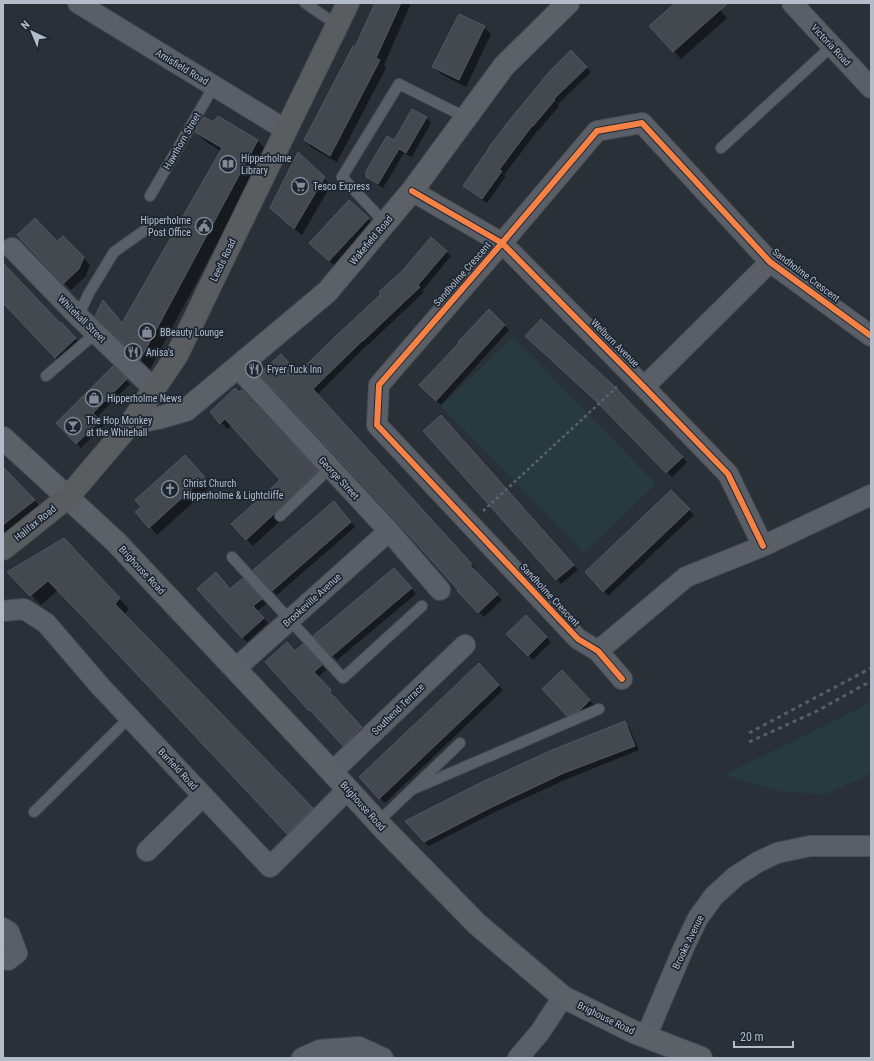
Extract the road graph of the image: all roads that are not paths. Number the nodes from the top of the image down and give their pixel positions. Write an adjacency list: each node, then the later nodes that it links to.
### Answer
1 (78, 3): 8 (street, Amisfield Road)
2 (305, 3): 6 (lane)
3 (348, 3): 6 (highway, Leeds Road)
4 (568, 3): 10 (main road, Wakefield Road)
5 (792, 3): 7 (street, Victoria Road)
6 (337, 25): 11 (highway, Leeds Road)
7 (832, 46): 9 (street, Victoria Road); 12 (lane)
8 (214, 86): 11 (street, Amisfield Road); 14 (lane, Hawthorn Street)
9 (871, 88)
10 (466, 118): 13 (main road, Wakefield Road); 15 (lane)
11 (286, 130): 26 (highway, Leeds Road)
12 (721, 148)
13 (412, 191): 15 (main road, Wakefield Road); 17 (street, Welburn Avenue)
14 (150, 196)
15 (385, 223): 23 (main road, Wakefield Road)
16 (148, 228): 20 (lane)
17 (502, 243): 19 (street, Sandholme Crescent); 25 (street, Welburn Avenue); 42 (street, Sandholme Crescent)
18 (12, 248): 20 (street, Whitehall Street)
19 (770, 262): 22 (street, Sandholme Crescent); 25 (street, Sandholme Crescent)
20 (78, 316): 21 (street, Whitehall Street)
21 (96, 333): 24 (lane); 26 (street, Whitehall Street)
22 (871, 336)
23 (237, 367): 27 (main road, Wakefield Road); 29 (street, George Street)
24 (46, 376)
25 (638, 380): 34 (street, Welburn Avenue)
26 (154, 389): 27 (highway, Leeds Road)
27 (131, 423): 31 (highway, Leeds Road)
28 (3, 438): 31 (main road, Brighouse Road)
29 (330, 468): 32 (lane); 33 (street, George Street)
30 (871, 495): 34 (street)
31 (68, 497): 35 (highway, Halifax Road); 43 (main road, Brighouse Road)
32 (280, 516)
33 (389, 531): 37 (street, George Street); 40 (street, Brookeville Avenue)
34 (763, 546): 42 (street)
35 (3, 549)
36 (232, 557): 40 (lane)
37 (440, 590)
38 (422, 606): 40 (lane)
39 (3, 611): 46 (street, Barfield Road)
40 (290, 620): 43 (street, Brookeville Avenue)
41 (465, 645): 48 (street, Southend Terrace)
42 (598, 651): 44 (street, Sandholme Crescent)
43 (235, 669): 48 (main road, Brighouse Road)
44 (622, 679)
45 (599, 709): 50 (lane)
46 (130, 717): 51 (street, Barfield Road); 52 (lane)
47 (460, 742): 50 (lane)
48 (332, 772): 49 (main road, Brighouse Road)
49 (348, 789): 51 (street, Barfield Road); 53 (main road, Brighouse Road)
50 (411, 790): 53 (lane)
51 (203, 796): 55 (street)
52 (34, 812)
53 (378, 822): 58 (main road, Brighouse Road)
54 (871, 846): 59 (street, Brooke Avenue)
55 (147, 851)
56 (3, 928): 57 (street)
57 (8, 960)
58 (563, 997): 59 (main road, Brighouse Road); 62 (street)
59 (646, 1037): 63 (main road, Brighouse Road)
60 (302, 1058): 61 (street)
61 (383, 1058)
62 (518, 1058)
63 (701, 1058)

